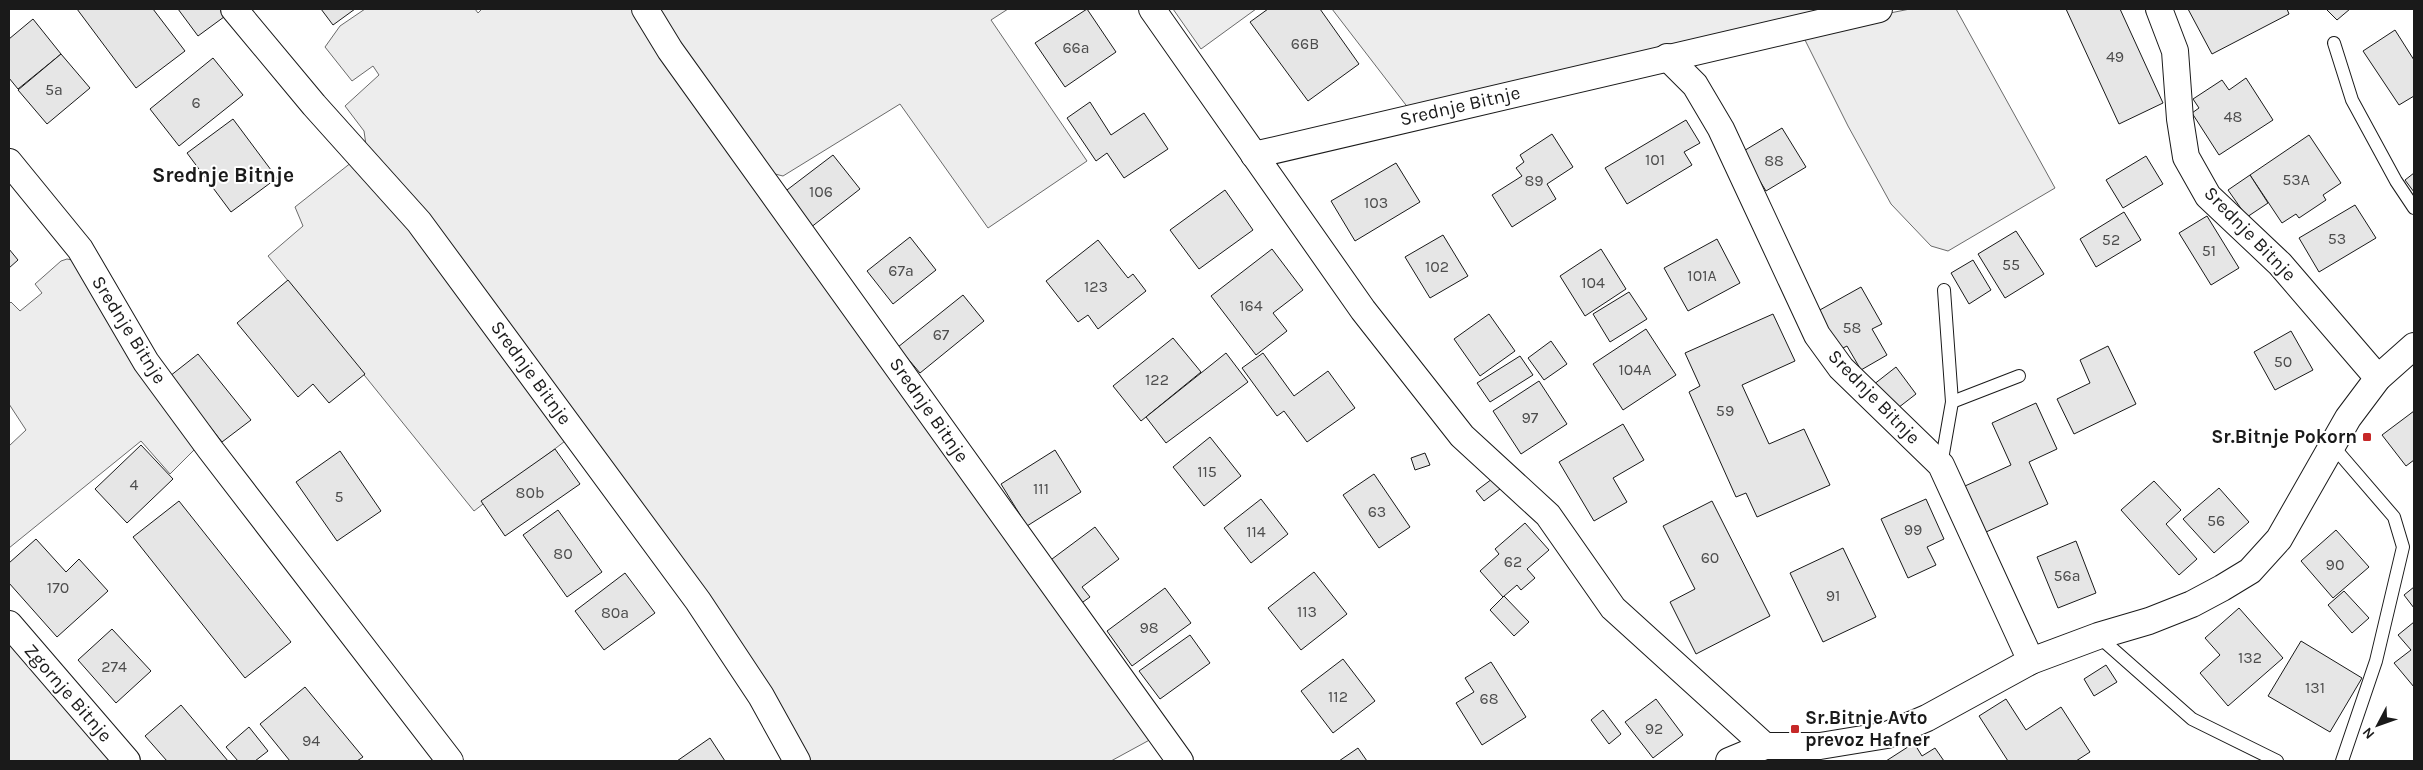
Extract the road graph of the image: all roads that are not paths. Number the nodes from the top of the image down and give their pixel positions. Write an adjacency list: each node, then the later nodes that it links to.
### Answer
1 (234, 9): 24 (street, Srednje Bitnje)
2 (645, 9): 25 (street, Srednje Bitnje)
3 (1152, 9): 8 (street)
4 (1879, 9): 7 (street, Srednje Bitnje)
5 (2159, 9): 14 (street, Srednje Bitnje)
6 (2334, 43): 10 (lane)
7 (1667, 57): 8 (street, Srednje Bitnje); 17 (street, Srednje Bitnje)
8 (1254, 155): 21 (street)
9 (9, 162): 23 (street, Srednje Bitnje)
10 (2414, 208)
11 (1944, 290): 15 (lane)
12 (2414, 346): 14 (street)
13 (2019, 376): 15 (lane)
14 (2378, 378): 16 (street)
15 (1952, 402): 17 (lane)
16 (2332, 445): 19 (street); 28 (lane)
17 (1941, 465): 20 (street, Srednje Bitnje)
18 (9, 624): 22 (street, Zgornje Bitnje)
19 (2098, 636): 20 (street); 27 (lane)
20 (2031, 661): 21 (street)
21 (1765, 746): 26 (street)
22 (127, 761)
23 (450, 761)
24 (797, 761)
25 (1180, 761)
26 (1729, 761)
27 (2278, 761)
28 (2342, 761)

